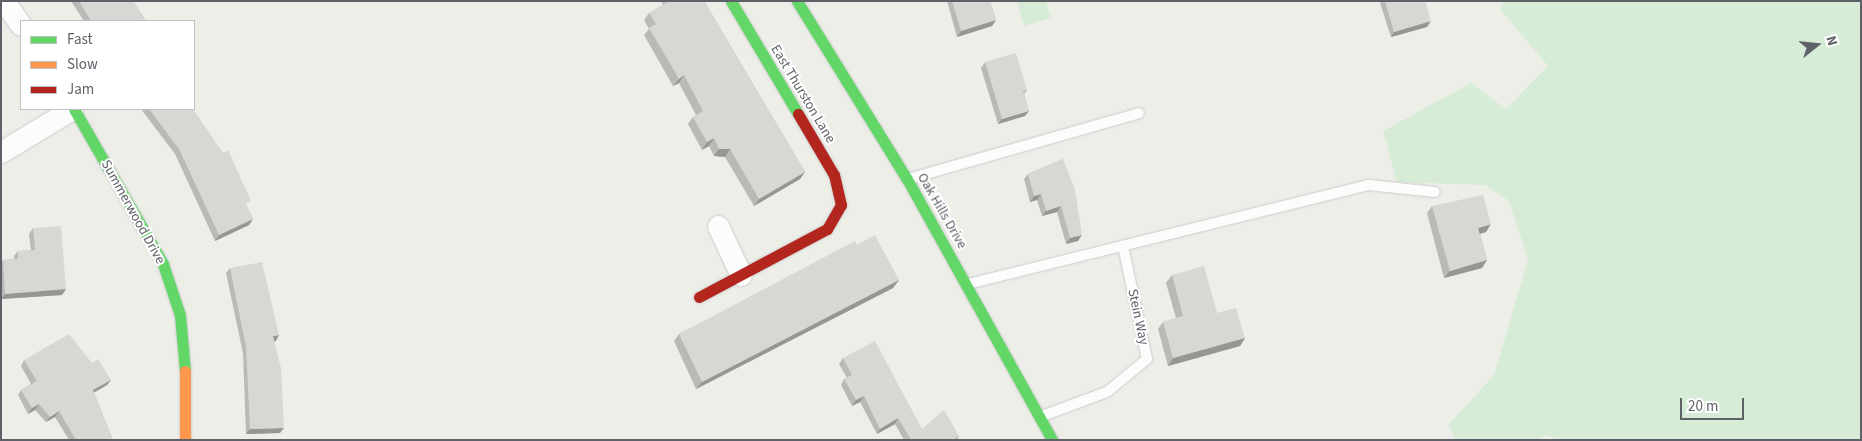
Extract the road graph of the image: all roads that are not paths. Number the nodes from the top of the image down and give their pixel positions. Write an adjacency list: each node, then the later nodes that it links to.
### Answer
1 (4, 1): 4 (street)
2 (731, 1): 13 (street, East Thurston Lane)
3 (798, 1): 9 (street, Oak Hills Drive)
4 (20, 24)
5 (71, 110): 8 (street)
6 (74, 110): 17 (street, Summerwood Drive)
7 (1139, 113): 9 (lane)
8 (1, 152)
9 (907, 179): 14 (street, Oak Hills Drive)
10 (1435, 192): 12 (lane)
11 (718, 226): 13 (street)
12 (1123, 246): 14 (lane); 16 (lane, Stein Way)
13 (741, 275): 15 (street)
14 (967, 284): 16 (street, Oak Hills Drive)
15 (699, 297)
16 (1042, 416): 18 (street, Oak Hills Drive)
17 (185, 440)
18 (1052, 440)

